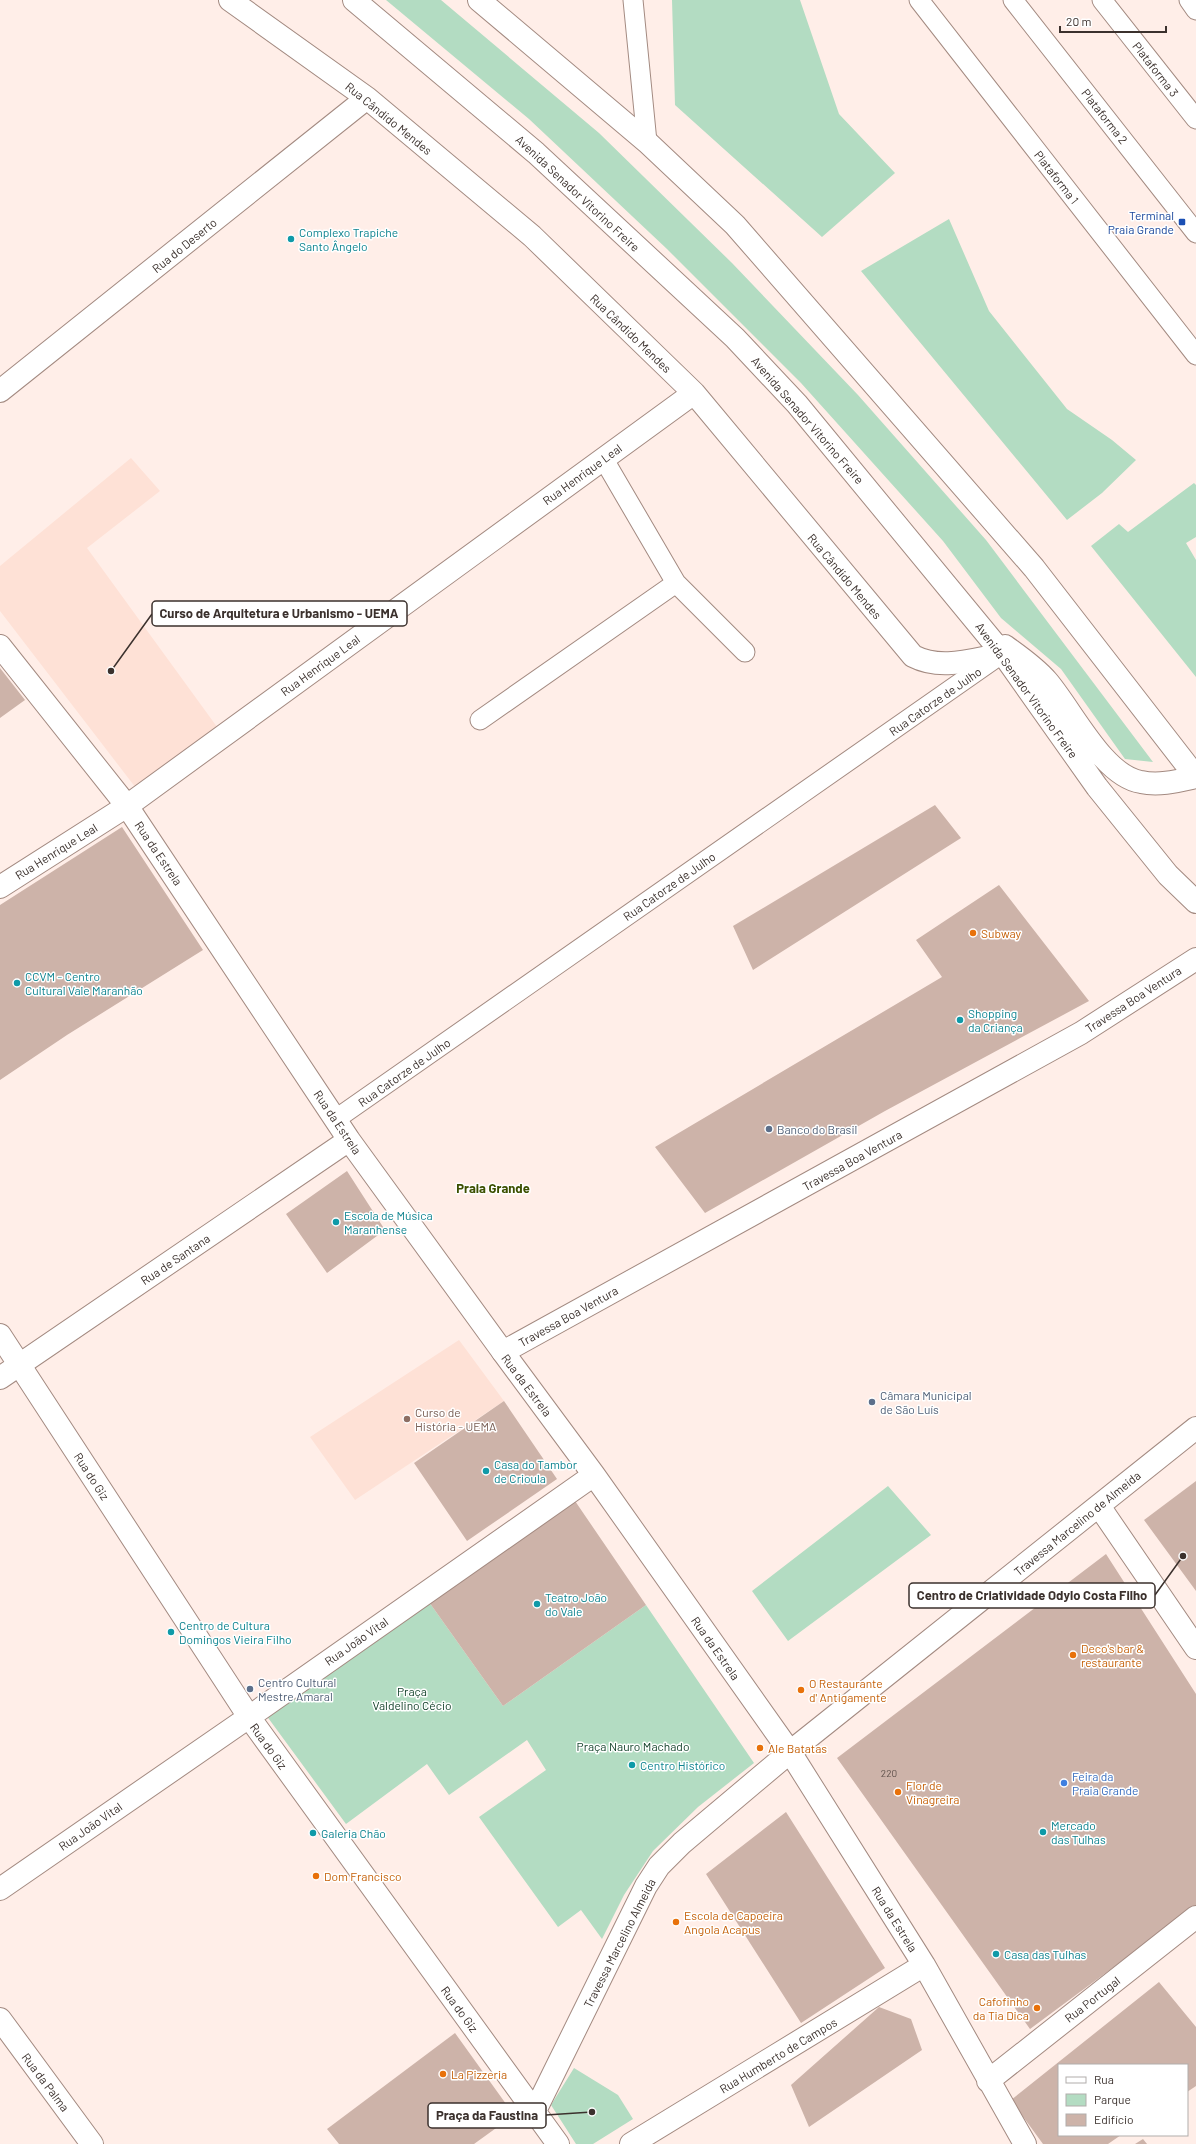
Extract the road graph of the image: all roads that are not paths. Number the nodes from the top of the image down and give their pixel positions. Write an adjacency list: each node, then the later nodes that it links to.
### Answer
1 (230, 0): 10 (street, Rua Cândido Mendes)
2 (354, 0): 19 (street, Avenida Senador Vitorino Freire)
3 (478, 0): 12 (street)
4 (633, 0): 12 (lane)
5 (919, 0): 14 (lane, Plataforma 1)
6 (1013, 0): 13 (lane, Plataforma 2)
7 (1102, 0): 11 (lane, Plataforma 3)
8 (1188, 0): 9 (lane)
9 (1196, 10)
10 (367, 98): 15 (street, Rua do Deserto); 16 (street, Rua Cândido Mendes)
11 (1196, 120)
12 (646, 142): 24 (street)
13 (1196, 233)
14 (1196, 355)
15 (0, 391)
16 (694, 393): 17 (street, Rua Henrique Leal); 22 (street, Rua Cândido Mendes)
17 (603, 458): 18 (lane); 25 (street, Rua Henrique Leal)
18 (676, 583): 21 (lane); 23 (lane)
19 (983, 630): 22 (street, Avenida Senador Vitorino Freire); 24 (street)
20 (0, 646): 25 (street, Rua da Estrela)
21 (745, 652)
22 (1003, 654): 27 (street, Avenida Senador Vitorino Freire); 29 (lane, Rua Catorze de Julho)
23 (480, 720)
24 (1196, 777)
25 (128, 806): 26 (street, Rua Henrique Leal); 29 (street, Rua da Estrela)
26 (0, 887)
27 (1196, 902)
28 (1196, 959): 32 (street, Travessa Boa Ventura)
29 (336, 1119): 30 (street, Rua da Estrela)
30 (349, 1140): 32 (street, Rua da Estrela); 33 (street, Rua de Santana)
31 (0, 1336): 33 (street, Rua do Giz)
32 (503, 1352): 36 (street, Rua da Estrela)
33 (19, 1364): 34 (street, Rua de Santana); 39 (street, Rua do Giz)
34 (0, 1378)
35 (1196, 1428): 37 (street, Travessa Marcelino de Almeida)
36 (594, 1475): 39 (street, Rua João Vital); 40 (street, Rua da Estrela)
37 (1098, 1506): 38 (street); 40 (street, Travessa Marcelino de Almeida)
38 (1196, 1648)
39 (249, 1717): 41 (street, Rua João Vital); 46 (street, Rua do Giz)
40 (790, 1752): 43 (street, Rua da Estrela); 46 (street, Travessa Marcelino Almeida)
41 (0, 1889)
42 (1196, 1917): 45 (street, Rua Portugal)
43 (924, 1965): 45 (street, Rua da Estrela); 49 (street, Rua Humberto de Campos)
44 (0, 2019): 47 (street, Rua da Palma)
45 (988, 2081): 50 (street, Rua da Estrela)
46 (535, 2111): 48 (street, Rua do Giz)
47 (92, 2144)
48 (558, 2144)
49 (631, 2144)
50 (1025, 2144)

